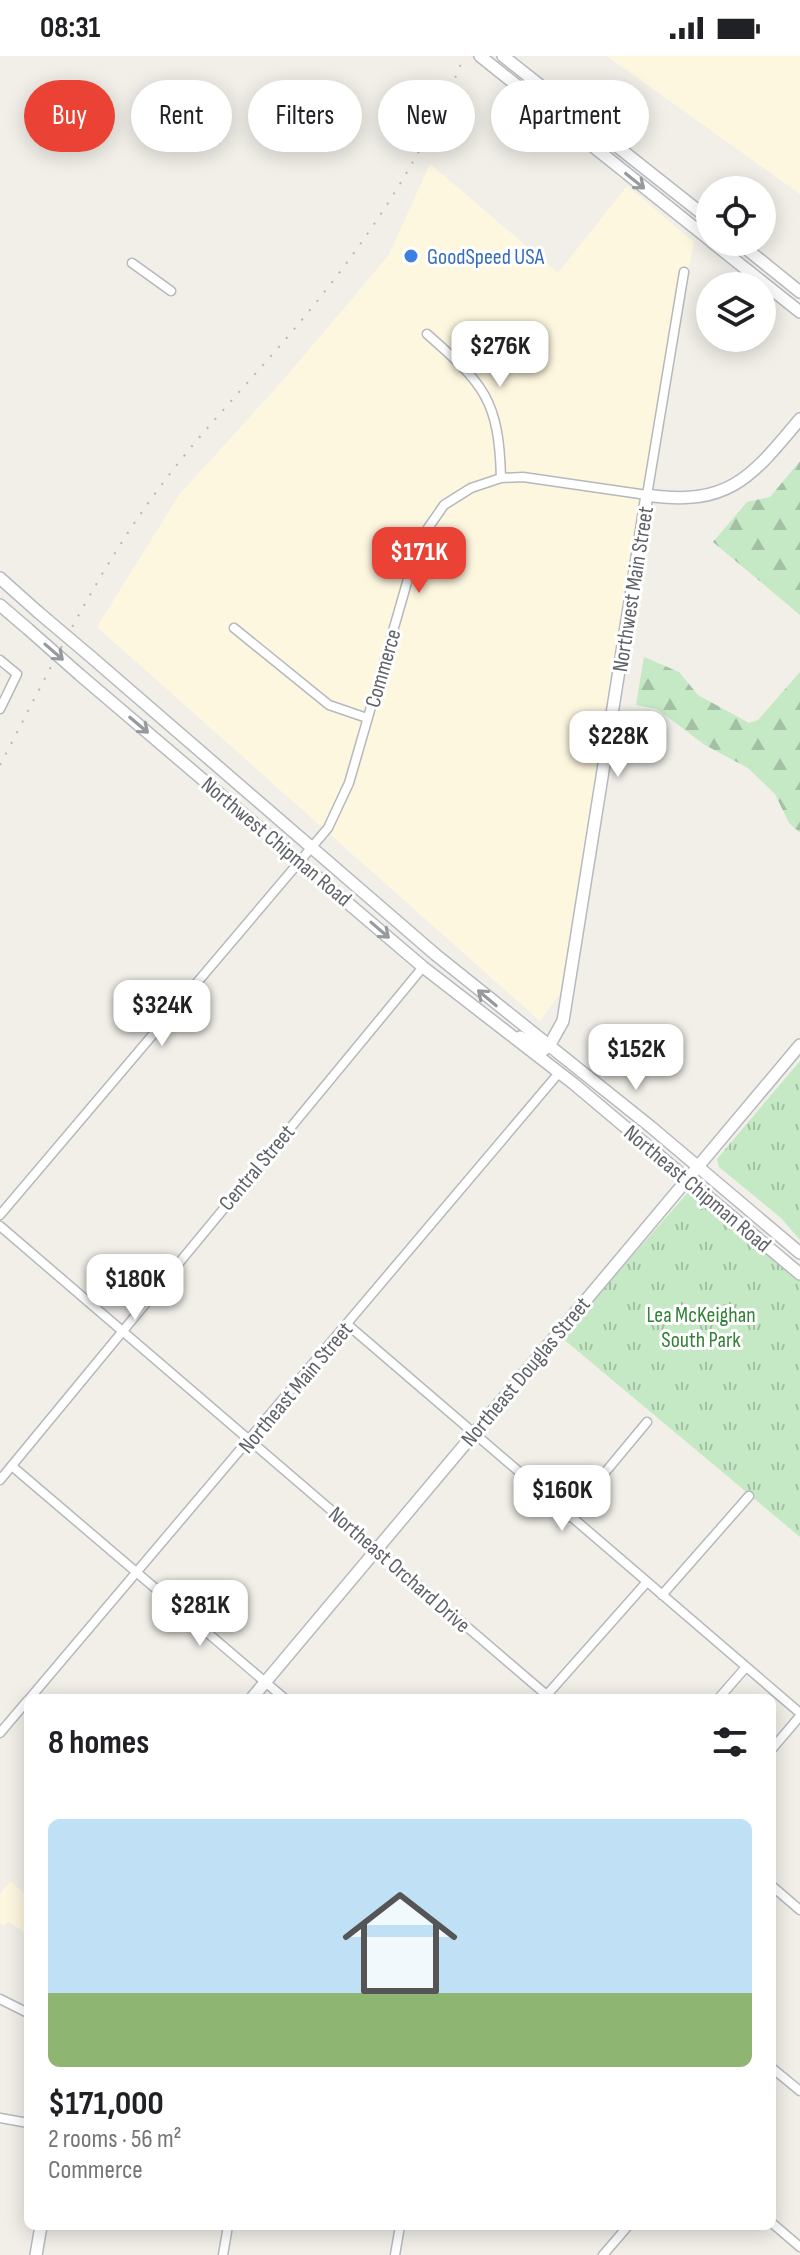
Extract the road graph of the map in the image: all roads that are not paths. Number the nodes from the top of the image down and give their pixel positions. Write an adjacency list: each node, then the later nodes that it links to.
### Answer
1 (503, 56): 3 (main road)
2 (484, 59): 4 (main road, one-way to 4)
3 (696, 208)
4 (696, 229)
5 (730, 256): 11 (main road)
6 (755, 256): 10 (main road)
7 (132, 263): 9 (street)
8 (684, 272): 15 (street, Northwest Main Street)
9 (171, 291)
10 (800, 292)
11 (800, 312)
12 (427, 334): 14 (street)
13 (800, 419): 15 (main road)
14 (501, 478): 15 (street, Commerce); 21 (street, Commerce)
15 (647, 495): 27 (main road, Northwest Main Street)
16 (0, 578): 22 (main road, Northwest Chipman Road, bridge)
17 (0, 605): 23 (main road, Northwest Chipman Road, one-way to 23, bridge)
18 (234, 628): 21 (street)
19 (0, 660): 20 (street)
20 (0, 709)
21 (367, 718): 22 (street, Commerce)
22 (311, 848): 23 (street, Commerce); 27 (main road, Northwest Chipman Road, one-way to 22)
23 (301, 860): 24 (main road, Northwest Chipman Road, one-way to 24); 31 (street, Commerce)
24 (423, 967): 25 (main road, Northwest Chipman Road); 36 (street, Central Street)
25 (495, 1027): 27 (main road); 28 (main road, Northwest Chipman Road)
26 (800, 1045): 29 (main road, Northeast Douglas Street)
27 (549, 1046): 29 (main road, Northeast Chipman Road)
28 (558, 1074): 30 (main road, Northeast Chipman Road); 35 (street, Northeast Main Street)
29 (699, 1167): 30 (main road, Northeast Douglas Street); 33 (main road, Northeast Chipman Road)
30 (688, 1178): 34 (main road, Northeast Chipman Road); 38 (main road, Northeast Douglas Street)
31 (0, 1215)
32 (0, 1226): 36 (street, Northeast Orchard Drive)
33 (800, 1253)
34 (800, 1274)
35 (348, 1325): 38 (street); 39 (street, Northeast Main Street)
36 (122, 1332): 39 (street, Northeast Orchard Drive); 40 (street, Central Street)
37 (647, 1422): 43 (street)
38 (473, 1433): 43 (street); 44 (main road, Northeast Douglas Street)
39 (250, 1441): 44 (street, Northeast Orchard Drive); 45 (street, Northeast Main Street)
40 (13, 1467): 41 (street, Central Street); 45 (street)
41 (0, 1480)
42 (749, 1496): 47 (street)
43 (568, 1517): 46 (street)
44 (376, 1547): 49 (main road, Northeast Douglas Street); 53 (street, Northeast Orchard Drive)
45 (137, 1574): 49 (street); 50 (street, Northeast Main Street)
46 (646, 1583): 47 (street); 54 (street)
47 (662, 1595): 48 (street)
48 (746, 1667): 55 (street); 57 (street)
49 (265, 1682): 51 (main road, Northeast Douglas Street); 52 (street)
50 (33, 1694)
51 (255, 1694)
52 (279, 1694)
53 (544, 1694)
54 (550, 1694)
55 (722, 1694)
56 (24, 1705): 58 (street, Northeast Main Street)
57 (800, 1714): 59 (street)
58 (0, 1733)
59 (776, 1744)
60 (776, 1889): 61 (street)
61 (799, 1908)
62 (0, 1999): 63 (street)
63 (24, 2011)
64 (776, 2073): 65 (street)
65 (800, 2091)
66 (0, 2118): 67 (street)
67 (24, 2122)
68 (776, 2226): 73 (street)
69 (40, 2230): 74 (main road)
70 (227, 2230): 75 (street)
71 (399, 2230): 76 (street)
72 (625, 2230): 77 (street)
73 (800, 2247)
74 (36, 2255)
75 (223, 2255)
76 (395, 2255)
77 (603, 2255)

